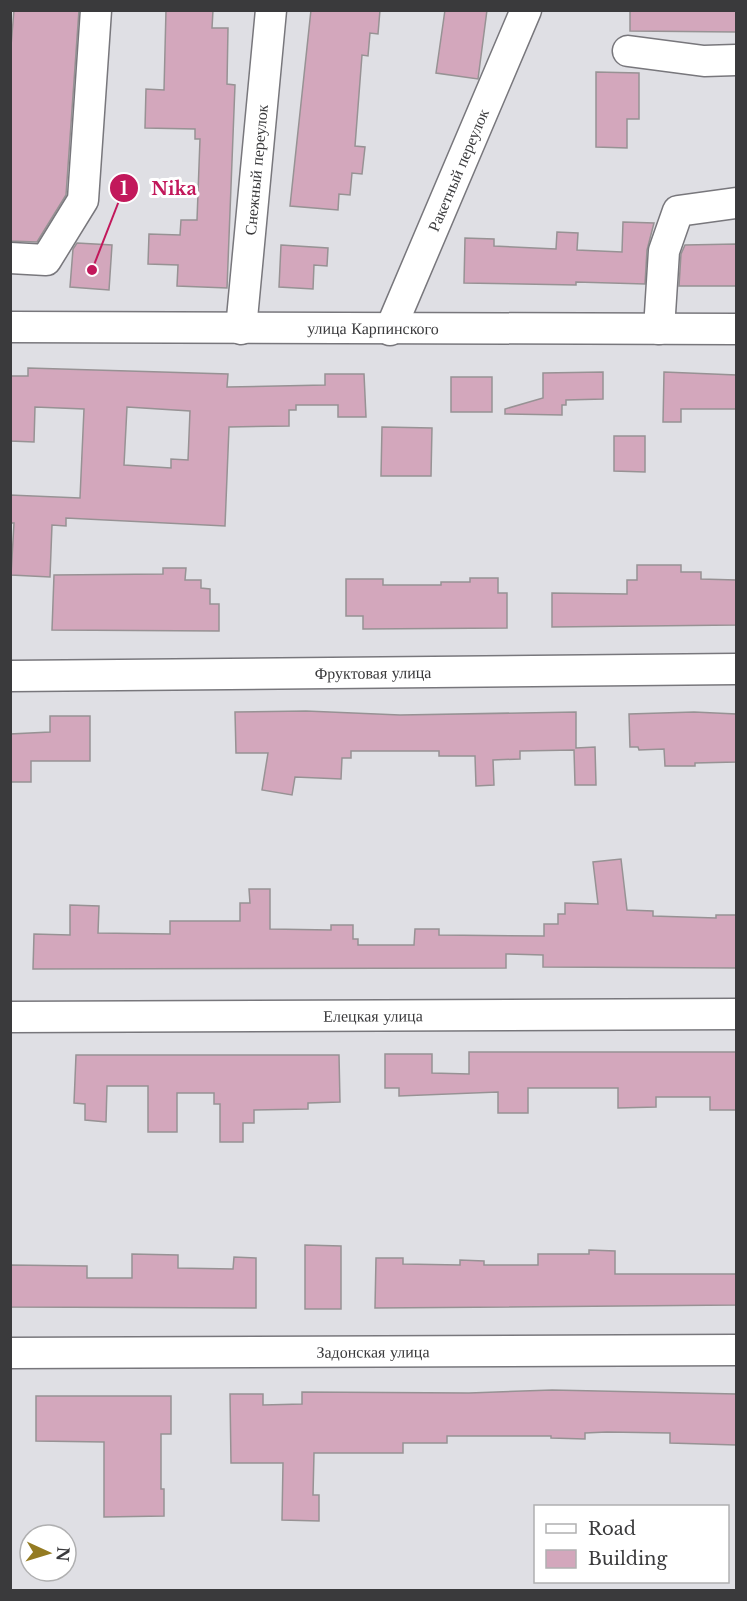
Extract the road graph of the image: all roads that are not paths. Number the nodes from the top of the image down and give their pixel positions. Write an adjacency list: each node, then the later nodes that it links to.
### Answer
1 (96, 10): 7 (street)
2 (271, 10): 9 (street, Снежный переулок)
3 (526, 10): 12 (street, Ракетный переулок)
4 (628, 51): 5 (street)
5 (736, 60)
6 (736, 203): 10 (street)
7 (10, 258)
8 (10, 327): 9 (street, улица Карпинского)
9 (241, 329): 12 (street, улица Карпинского)
10 (658, 329): 11 (street, улица Карпинского); 12 (street, улица Карпинского)
11 (736, 329)
12 (390, 330)
13 (736, 669): 14 (street, Фруктовая улица)
14 (10, 676)
15 (736, 1014): 16 (street, Елецкая улица)
16 (10, 1017)
17 (736, 1350): 18 (street, Задонская улица)
18 (10, 1353)

